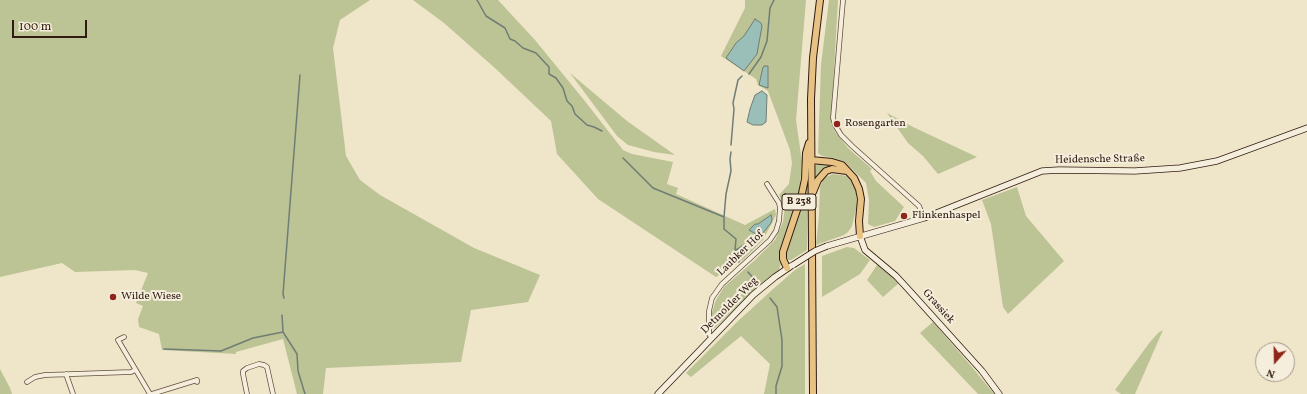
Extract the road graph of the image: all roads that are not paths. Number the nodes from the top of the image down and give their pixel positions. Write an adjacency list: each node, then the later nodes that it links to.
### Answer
1 (820, 0): 4 (main road, B 238)
2 (843, 0): 9 (street)
3 (1307, 128): 9 (street, Heidensche Straße)
4 (811, 134): 5 (main road, B 238); 12 (main road, B 238)
5 (811, 160): 6 (main road); 8 (main road, B 238)
6 (849, 172): 8 (main road); 10 (main road)
7 (767, 184): 14 (street, Laubker Hof)
8 (811, 199): 24 (main road, B 238)
9 (924, 218): 10 (street, Heidensche Straße)
10 (860, 236): 11 (street, Heidensche Straße); 25 (street, Grassiek)
11 (827, 246): 12 (street, Detmolder Weg, bridge)
12 (787, 268): 14 (street, Detmolder Weg)
13 (124, 336): 15 (street)
14 (712, 338): 23 (street, Detmolder Weg)
15 (135, 370): 16 (street); 20 (street)
16 (66, 374): 17 (street); 19 (street)
17 (27, 382)
18 (198, 382): 20 (street)
19 (73, 394)
20 (151, 394)
21 (247, 394): 22 (street)
22 (273, 394)
23 (658, 394)
24 (813, 394)
25 (1000, 394)

